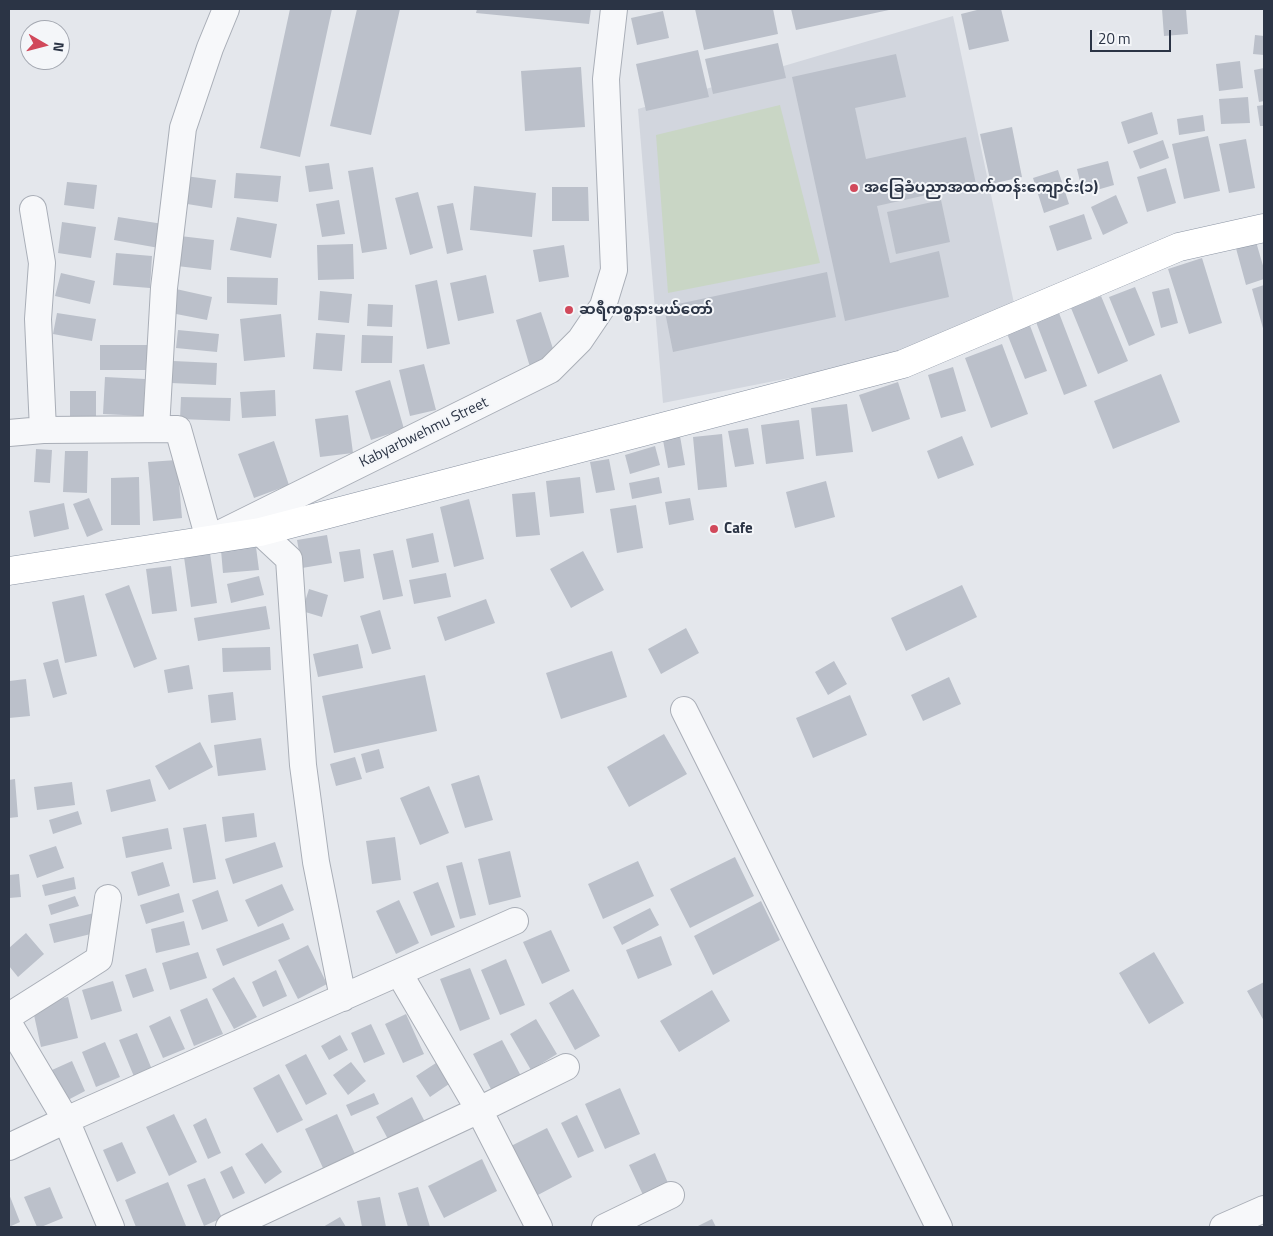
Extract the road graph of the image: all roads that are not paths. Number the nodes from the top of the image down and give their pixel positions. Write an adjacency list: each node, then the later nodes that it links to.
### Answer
1 (226, 9): 5 (street)
2 (614, 9): 9 (street, Kabyarbwehmu Street)
3 (33, 209): 6 (street)
4 (1264, 228): 8 (highway)
5 (156, 429): 6 (street); 9 (street)
6 (43, 430): 7 (street)
7 (9, 432)
8 (260, 532): 9 (highway); 15 (street)
9 (209, 539): 10 (highway)
10 (9, 571)
11 (684, 710): 28 (street)
12 (108, 898): 16 (street)
13 (516, 921): 14 (street)
14 (399, 973): 15 (street); 19 (street)
15 (343, 998): 20 (street)
16 (9, 1016)
17 (9, 1024): 20 (street)
18 (566, 1067): 19 (street)
19 (479, 1110): 25 (street); 26 (street)
20 (66, 1120): 21 (street); 24 (street)
21 (9, 1147)
22 (671, 1195): 27 (street)
23 (1264, 1209): 29 (street)
24 (112, 1227)
25 (229, 1227)
26 (539, 1227)
27 (605, 1227)
28 (939, 1227)
29 (1223, 1227)

